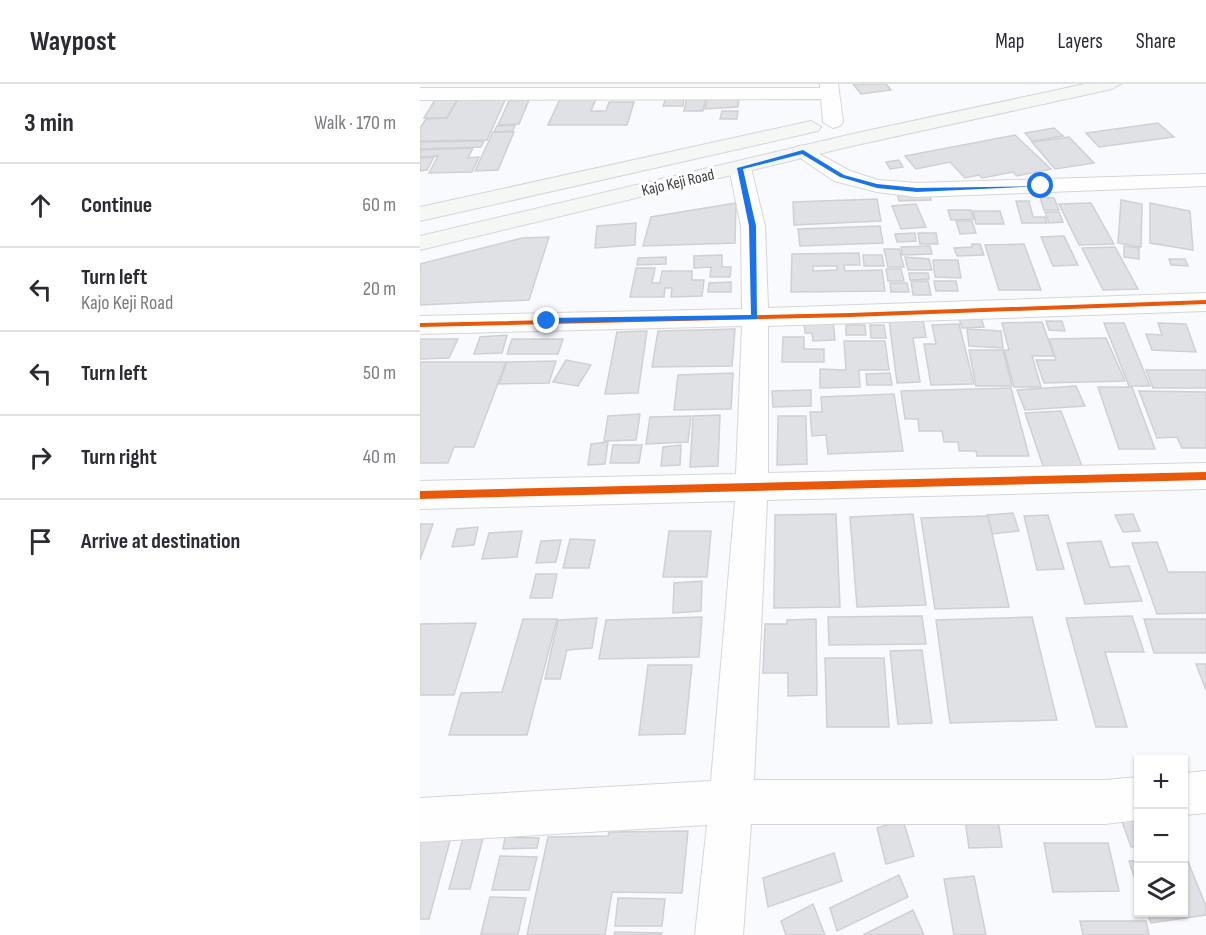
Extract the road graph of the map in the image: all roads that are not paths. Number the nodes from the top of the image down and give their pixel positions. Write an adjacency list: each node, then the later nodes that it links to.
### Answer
1 (425, 84): 4 (street)
2 (1112, 84): 7 (main road, Kajo Keji Road)
3 (829, 88): 4 (street); 6 (street)
4 (420, 93)
5 (855, 117): 6 (main road, Kajo Keji Road)
6 (834, 122): 10 (main road, Kajo Keji Road)
7 (803, 152): 8 (main road, Kajo Keji Road); 9 (street)
8 (740, 168): 11 (main road, Kajo Keji Road); 13 (street)
9 (1206, 180)
10 (420, 214)
11 (420, 243)
12 (1206, 302): 13 (street)
13 (755, 317): 14 (street); 16 (street)
14 (420, 326)
15 (1206, 476): 16 (street)
16 (752, 487): 17 (street); 21 (street)
17 (420, 495)
18 (1206, 792): 19 (street)
19 (1188, 794)
20 (1134, 799): 21 (street)
21 (731, 802): 22 (street); 23 (street)
22 (420, 820)
23 (719, 935)

